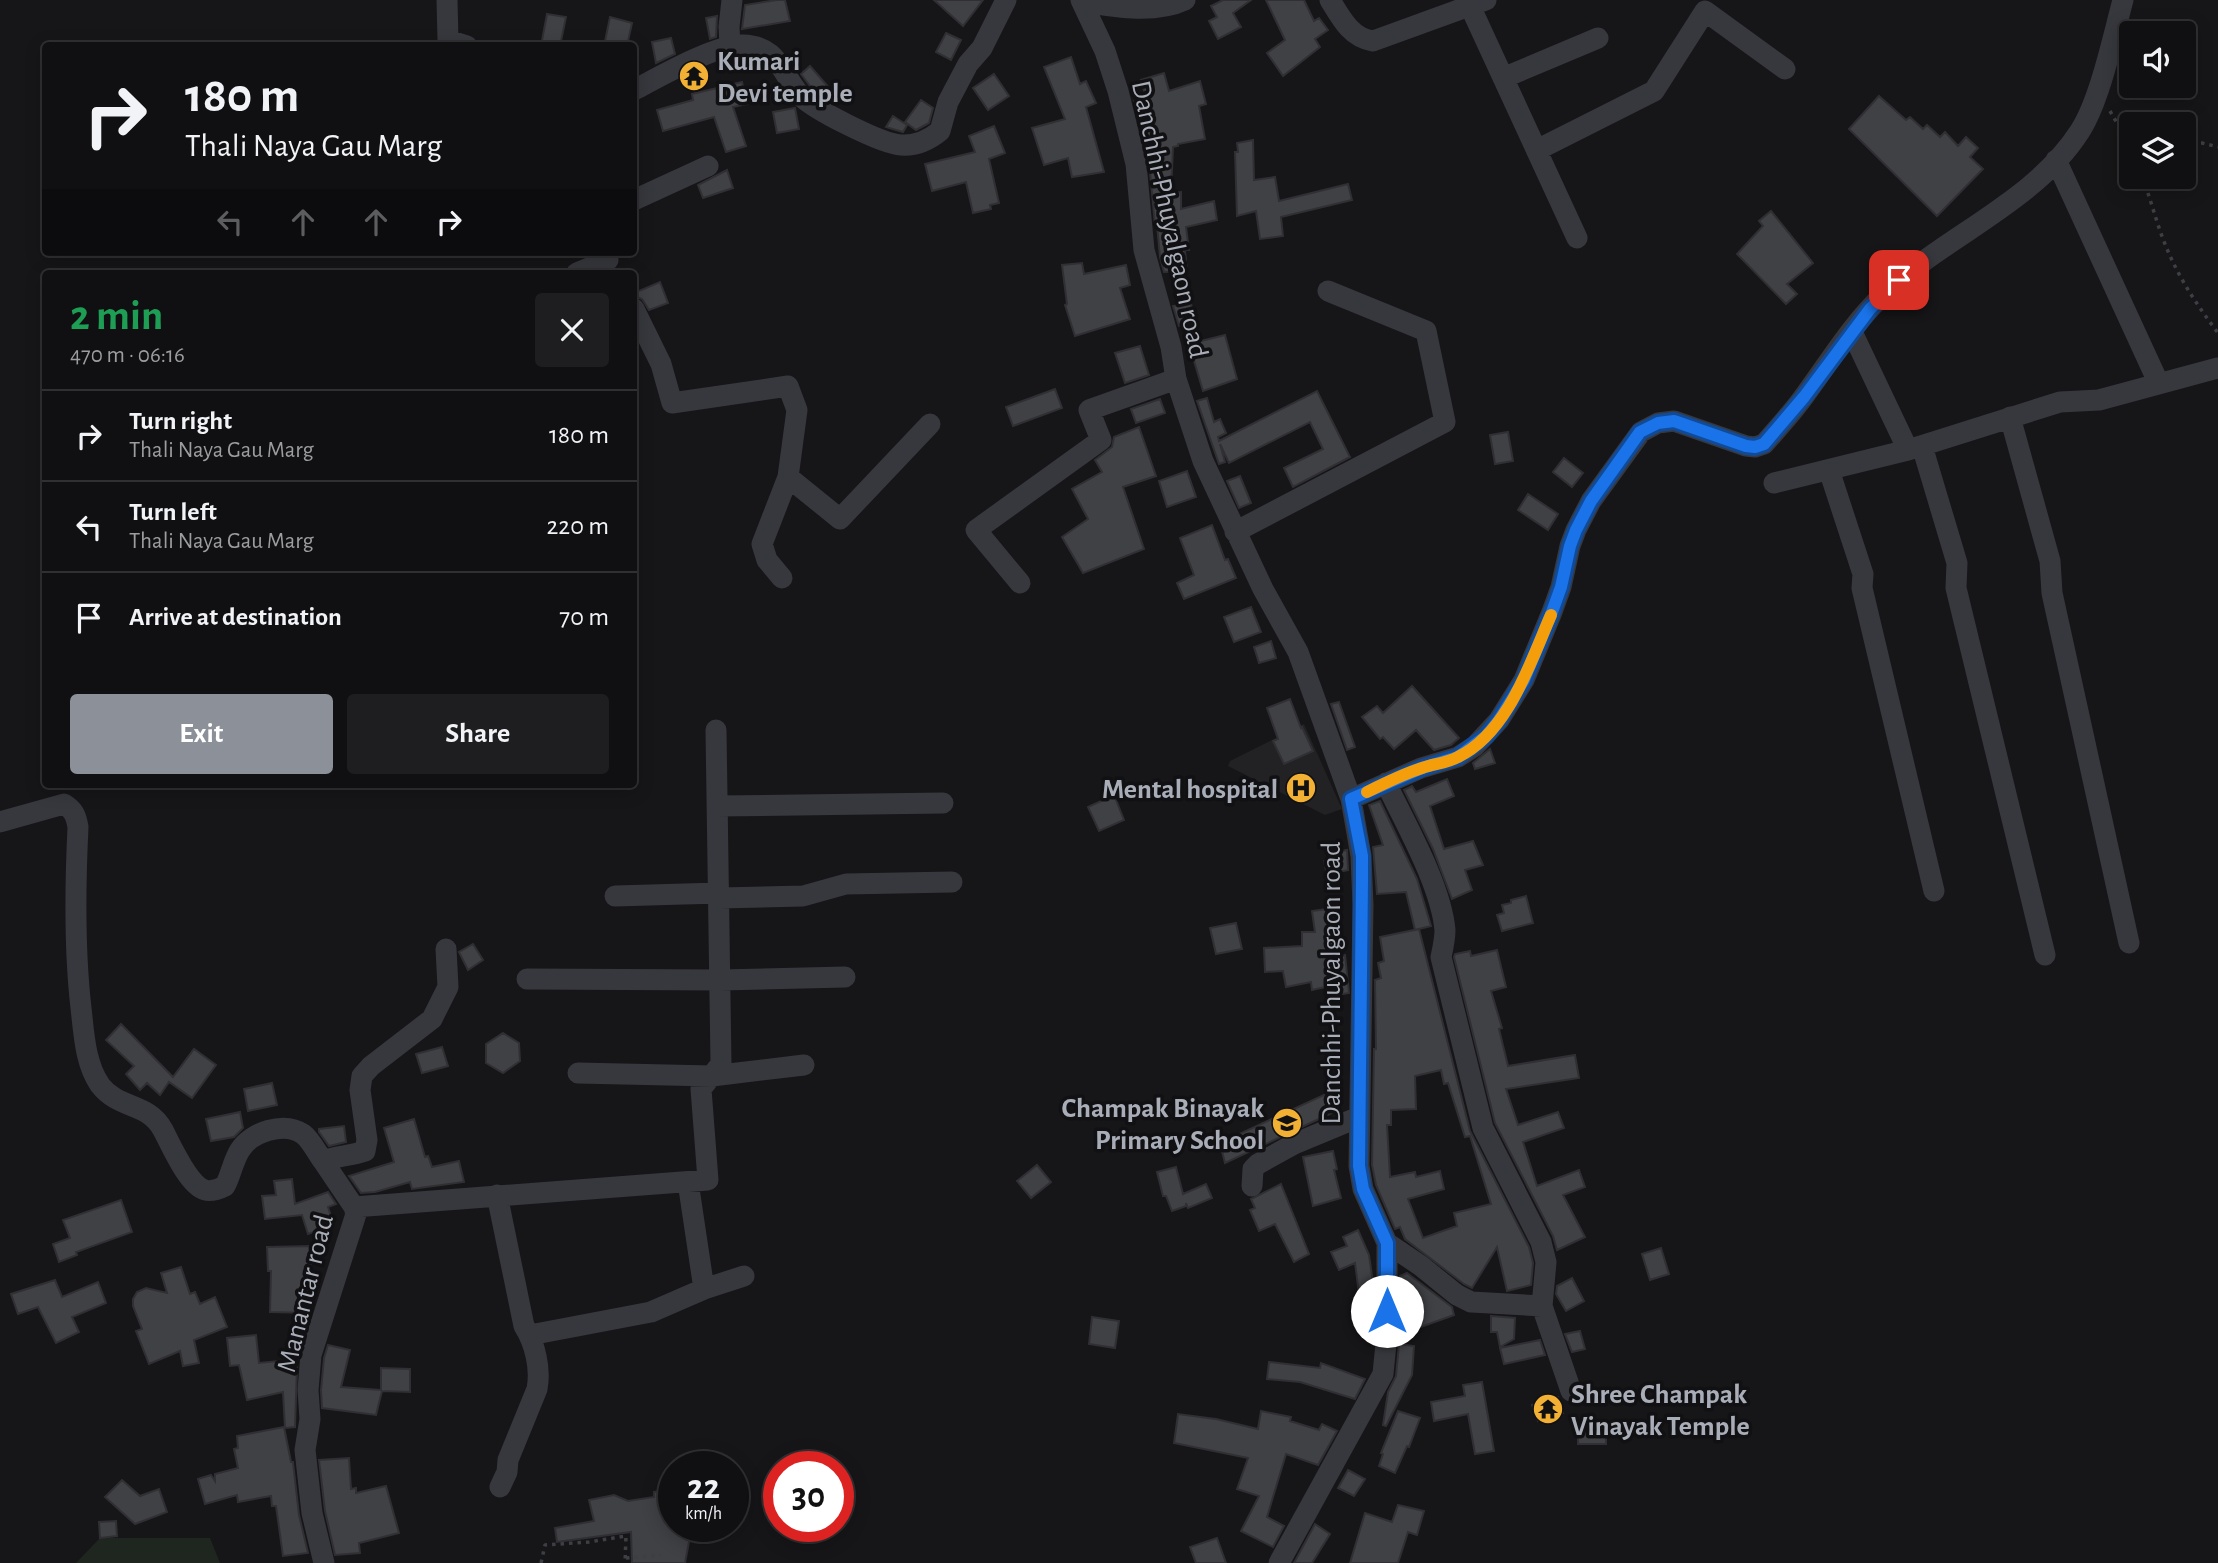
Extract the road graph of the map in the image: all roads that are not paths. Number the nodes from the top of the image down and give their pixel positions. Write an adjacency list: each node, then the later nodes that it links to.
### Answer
1 (447, 0): 10 (street)
2 (732, 0): 11 (street)
3 (1006, 0): 11 (street)
4 (1185, 0): 7 (street)
5 (1330, 0): 8 (street)
6 (2123, 0): 16 (street)
7 (1082, 1): 26 (street, Danchhi-Phuyalgaon road)
8 (1478, 3): 13 (street)
9 (1598, 38): 13 (street)
10 (454, 42)
11 (730, 45): 14 (street)
12 (1785, 69): 15 (street)
13 (1503, 78): 15 (street)
14 (637, 88)
15 (1537, 150): 19 (street)
16 (2056, 160): 24 (street); 27 (street)
17 (708, 166): 18 (street)
18 (637, 199)
19 (1577, 238)
20 (609, 262): 21 (street)
21 (586, 270)
22 (1328, 291): 34 (street)
23 (637, 315): 32 (street)
24 (1852, 332): 30 (street); 38 (street)
25 (2218, 368): 27 (street)
26 (1176, 379): 34 (street, Danchhi-Phuyalgaon road); 36 (street)
27 (2159, 384): 28 (street)
28 (2010, 417): 30 (street); 47 (street)
29 (930, 424): 32 (street)
30 (1915, 448): 31 (street); 49 (street)
31 (1829, 470): 33 (street); 44 (street)
32 (788, 477): 35 (street)
33 (1774, 483)
34 (1235, 532): 39 (street, Danchhi-Phuyalgaon road)
35 (782, 578)
36 (1020, 583)
37 (716, 730): 41 (street)
38 (1386, 783): 39 (street); 65 (street)
39 (1351, 799): 56 (street, Danchhi-Phuyalgaon road)
40 (943, 803): 41 (street)
41 (718, 806): 46 (street)
42 (0, 822): 57 (street, Manantar road)
43 (952, 883): 46 (street)
44 (1934, 891)
45 (615, 895): 46 (street)
46 (719, 896): 52 (street)
47 (2129, 943)
48 (446, 949): 57 (street)
49 (2045, 955)
50 (845, 977): 52 (street)
51 (527, 979): 52 (street)
52 (720, 980): 55 (street)
53 (804, 1065): 55 (street)
54 (578, 1073): 55 (street)
55 (712, 1076): 58 (street)
56 (1359, 1117): 59 (street); 62 (street, Danchhi-Phuyalgaon road)
57 (323, 1161): 61 (street, Manantar road)
58 (688, 1182): 60 (street); 64 (street)
59 (1252, 1186)
60 (497, 1195): 61 (street); 66 (street)
61 (354, 1207): 69 (street, Manantar road)
62 (1387, 1243): 65 (street); 70 (street, Danchhi-Phuyalgaon road)
63 (744, 1276): 64 (street)
64 (704, 1289): 66 (street)
65 (1542, 1306): 67 (street)
66 (530, 1335): 68 (street)
67 (1571, 1391)
68 (500, 1487)
69 (324, 1563)
70 (1279, 1563)

